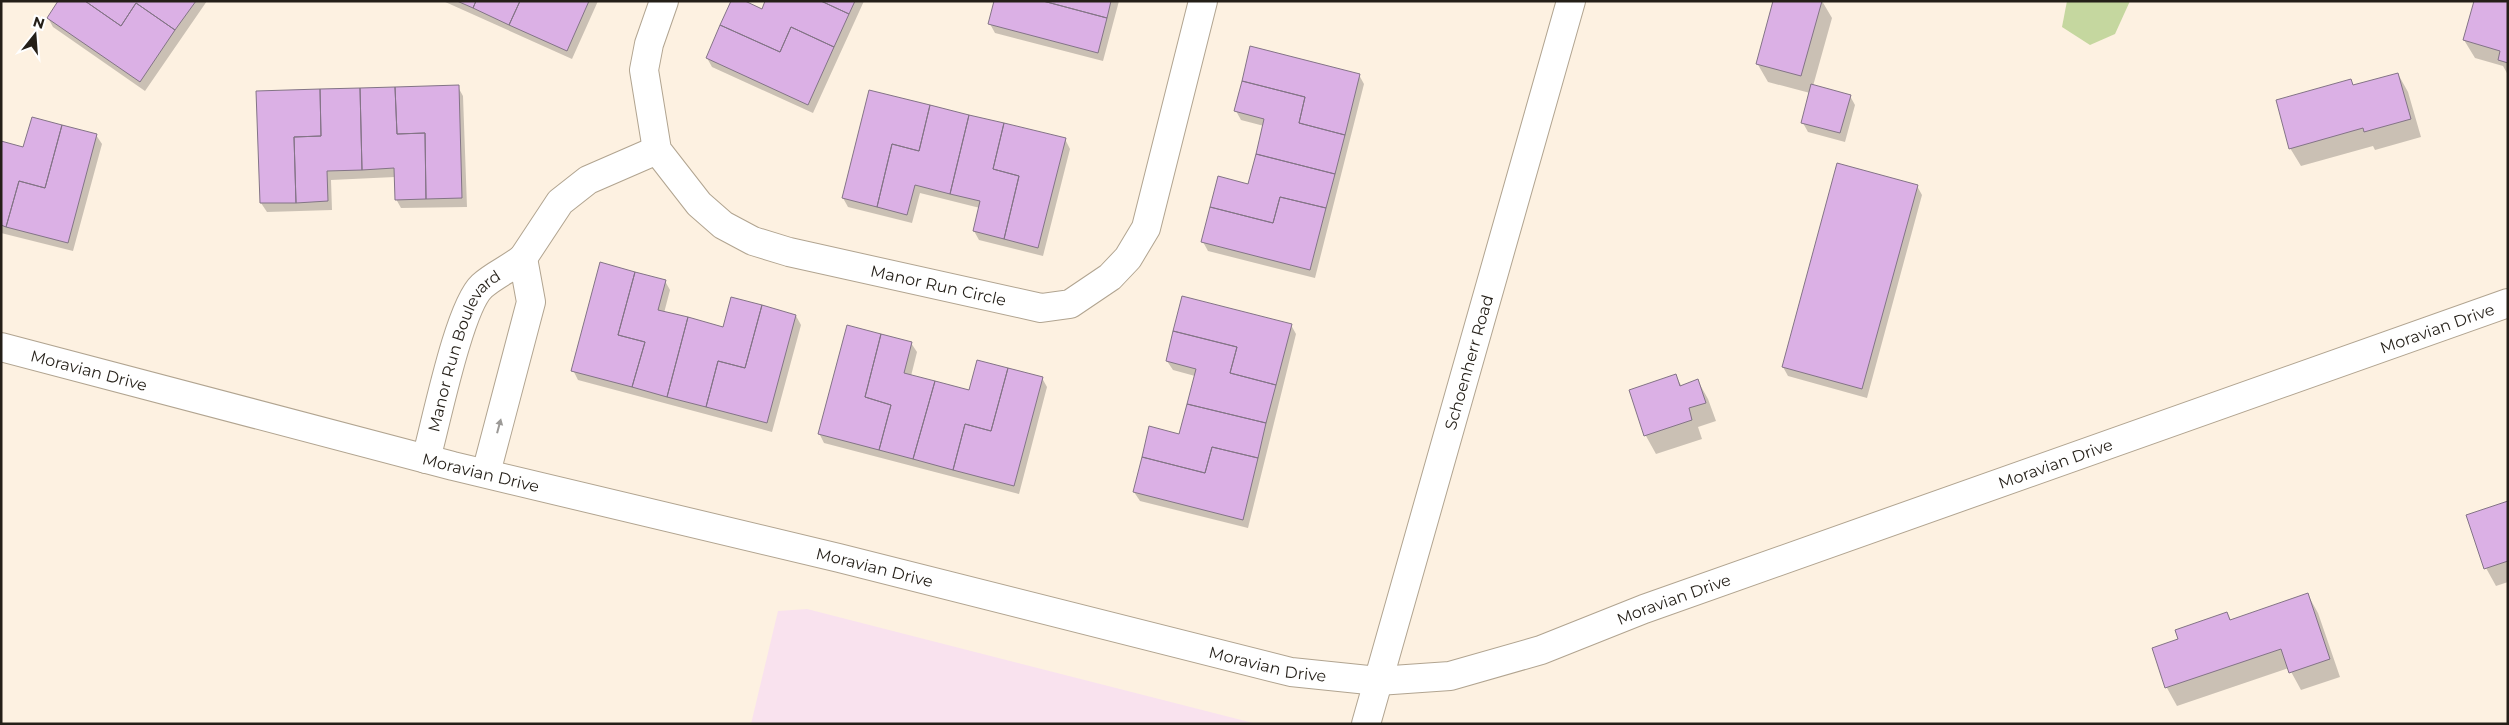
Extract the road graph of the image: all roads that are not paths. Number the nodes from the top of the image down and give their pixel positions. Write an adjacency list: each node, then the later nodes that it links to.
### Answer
1 (664, 1): 4 (street, Manor Run Circle)
2 (1203, 1): 4 (street, Manor Run Circle)
3 (1571, 1): 10 (street, Schoenherr Road)
4 (657, 150): 5 (street, Manor Run Boulevard)
5 (523, 258): 8 (street, Manor Run Boulevard); 9 (street, Manor Run Boulevard, one-way to 5)
6 (2508, 303): 10 (street, Moravian Drive)
7 (1, 347): 8 (street, Moravian Drive)
8 (426, 459): 9 (street, Moravian Drive)
9 (486, 473): 10 (street, Moravian Drive)
10 (1378, 681): 11 (street, Schoenherr Road)
11 (1366, 724)

